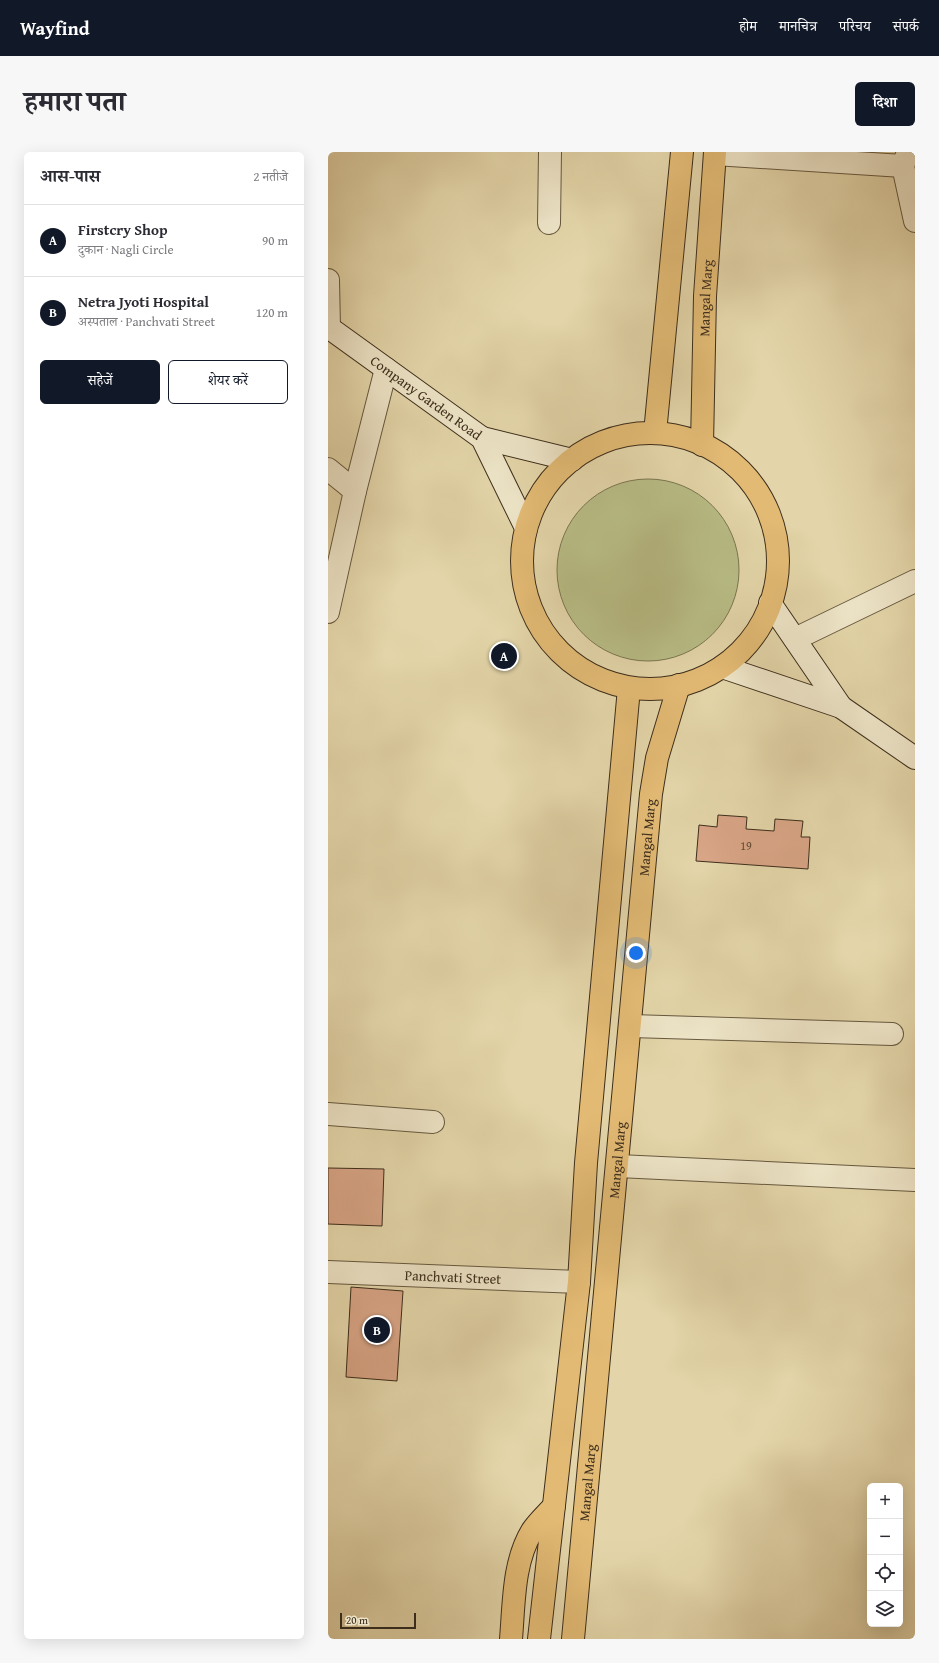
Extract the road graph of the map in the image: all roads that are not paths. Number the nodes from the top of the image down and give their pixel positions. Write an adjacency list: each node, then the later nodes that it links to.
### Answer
1 (550, 152): 6 (street)
2 (682, 152): 10 (main road)
3 (715, 153): 4 (street); 12 (main road, Mangal Marg)
4 (905, 159): 5 (street)
5 (915, 221)
6 (549, 223)
7 (328, 280): 8 (street)
8 (328, 328): 9 (street, Company Garden Road)
9 (386, 369): 11 (street, Company Garden Road); 15 (street)
10 (655, 433): 12 (main road); 13 (main road)
11 (482, 438): 13 (street); 16 (street, Company Garden Road)
12 (702, 445): 18 (main road)
13 (572, 460): 16 (main road)
14 (328, 469): 15 (street)
15 (355, 491): 19 (street)
16 (526, 528): 23 (main road)
17 (915, 581): 20 (street)
18 (770, 603): 20 (street); 21 (main road)
19 (328, 610)
20 (795, 639): 24 (street)
21 (722, 667): 22 (main road); 24 (street)
22 (679, 685): 23 (main road); 26 (main road, Mangal Marg)
23 (629, 688): 33 (main road)
24 (841, 707): 25 (street)
25 (915, 758)
26 (631, 1026): 27 (street); 30 (main road, Mangal Marg)
27 (892, 1034)
28 (328, 1114): 29 (street)
29 (432, 1122)
30 (618, 1166): 31 (street); 37 (main road, Mangal Marg)
31 (915, 1180)
32 (328, 1272): 33 (street, Panchvati Street)
33 (579, 1282): 34 (main road)
34 (554, 1506): 35 (main road); 36 (main road)
35 (512, 1639)
36 (539, 1639)
37 (573, 1639)

